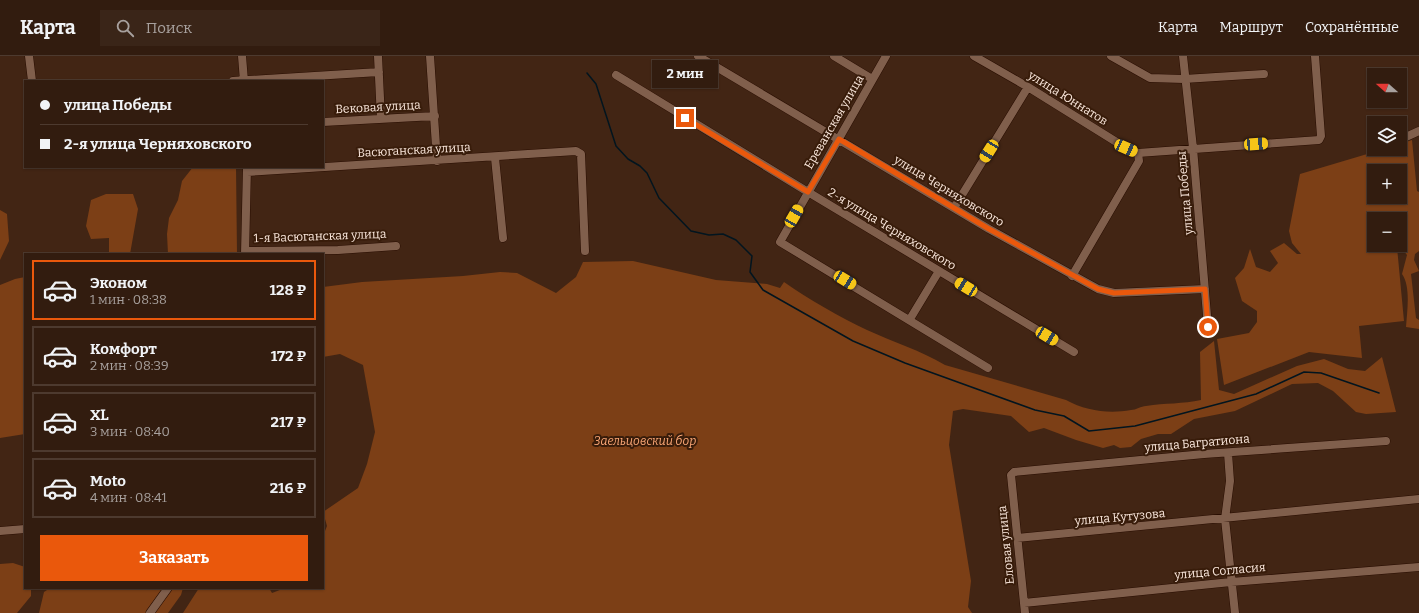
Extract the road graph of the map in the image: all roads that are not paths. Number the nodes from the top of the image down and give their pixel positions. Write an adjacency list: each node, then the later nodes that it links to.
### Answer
1 (29, 56): 17 (street)
2 (242, 56): 18 (street)
3 (378, 56): 12 (street)
4 (430, 56): 21 (street)
5 (700, 56): 26 (street, улица Черняховского)
6 (834, 56): 16 (street)
7 (886, 56): 16 (street, Ереванская улица)
8 (974, 56): 20 (street, улица Юннатов)
9 (1111, 56): 15 (street)
10 (1183, 56): 15 (street, улица Победы)
11 (1314, 56): 27 (street)
12 (379, 72): 19 (street); 22 (street)
13 (1264, 74): 15 (street)
14 (616, 75): 34 (street, 2-я улица Черняховского)
15 (1184, 78): 27 (street, улица Победы)
16 (872, 79): 26 (street, Ереванская улица)
17 (32, 80)
18 (244, 80)
19 (259, 80)
20 (1028, 87): 28 (street, улица Юннатов); 35 (street)
21 (435, 116): 22 (street, Вековая улица); 30 (street)
22 (381, 119): 23 (street, Вековая улица)
23 (324, 122)
24 (1419, 131): 25 (street)
25 (1408, 136)
26 (839, 139): 34 (street, Ереванская улица); 35 (street, улица Черняховского)
27 (1193, 148): 28 (street); 42 (street, улица Победы)
28 (1138, 153): 41 (street)
29 (495, 158): 30 (street, Васюганская улица); 36 (street); 38 (street, Васюганская улица)
30 (437, 160): 31 (street, Васюганская улица)
31 (324, 165)
32 (268, 168): 33 (street, Васюганская улица)
33 (247, 169): 39 (street)
34 (808, 192): 40 (street, 2-я улица Черняховского); 43 (street, Ереванская улица)
35 (954, 208): 41 (street, улица Черняховского)
36 (503, 238)
37 (396, 246): 39 (street, 1-я Васюганская улица)
38 (585, 251)
39 (245, 252)
40 (938, 271): 43 (street); 45 (street, 2-я улица Черняховского)
41 (1072, 276): 42 (street, улица Черняховского)
42 (1205, 289): 44 (street, улица Победы)
43 (910, 319): 46 (street)
44 (1208, 327)
45 (1074, 352)
46 (988, 368)
47 (1386, 441): 48 (street, улица Багратиона)
48 (1228, 453): 49 (street, улица Багратиона); 51 (street)
49 (1011, 475): 54 (street, Еловая улица)
50 (1419, 500): 51 (street, улица Кутузова)
51 (1225, 519): 54 (street, улица Кутузова); 56 (street)
52 (24, 529): 53 (street)
53 (0, 531)
54 (1017, 538): 58 (street, Еловая улица)
55 (1419, 567): 56 (street, улица Согласия)
56 (1231, 582): 58 (street, улица Согласия); 61 (street)
57 (167, 589): 59 (street)
58 (1024, 604): 60 (street, Еловая улица)
59 (150, 613)
60 (1025, 613)
61 (1235, 613)

